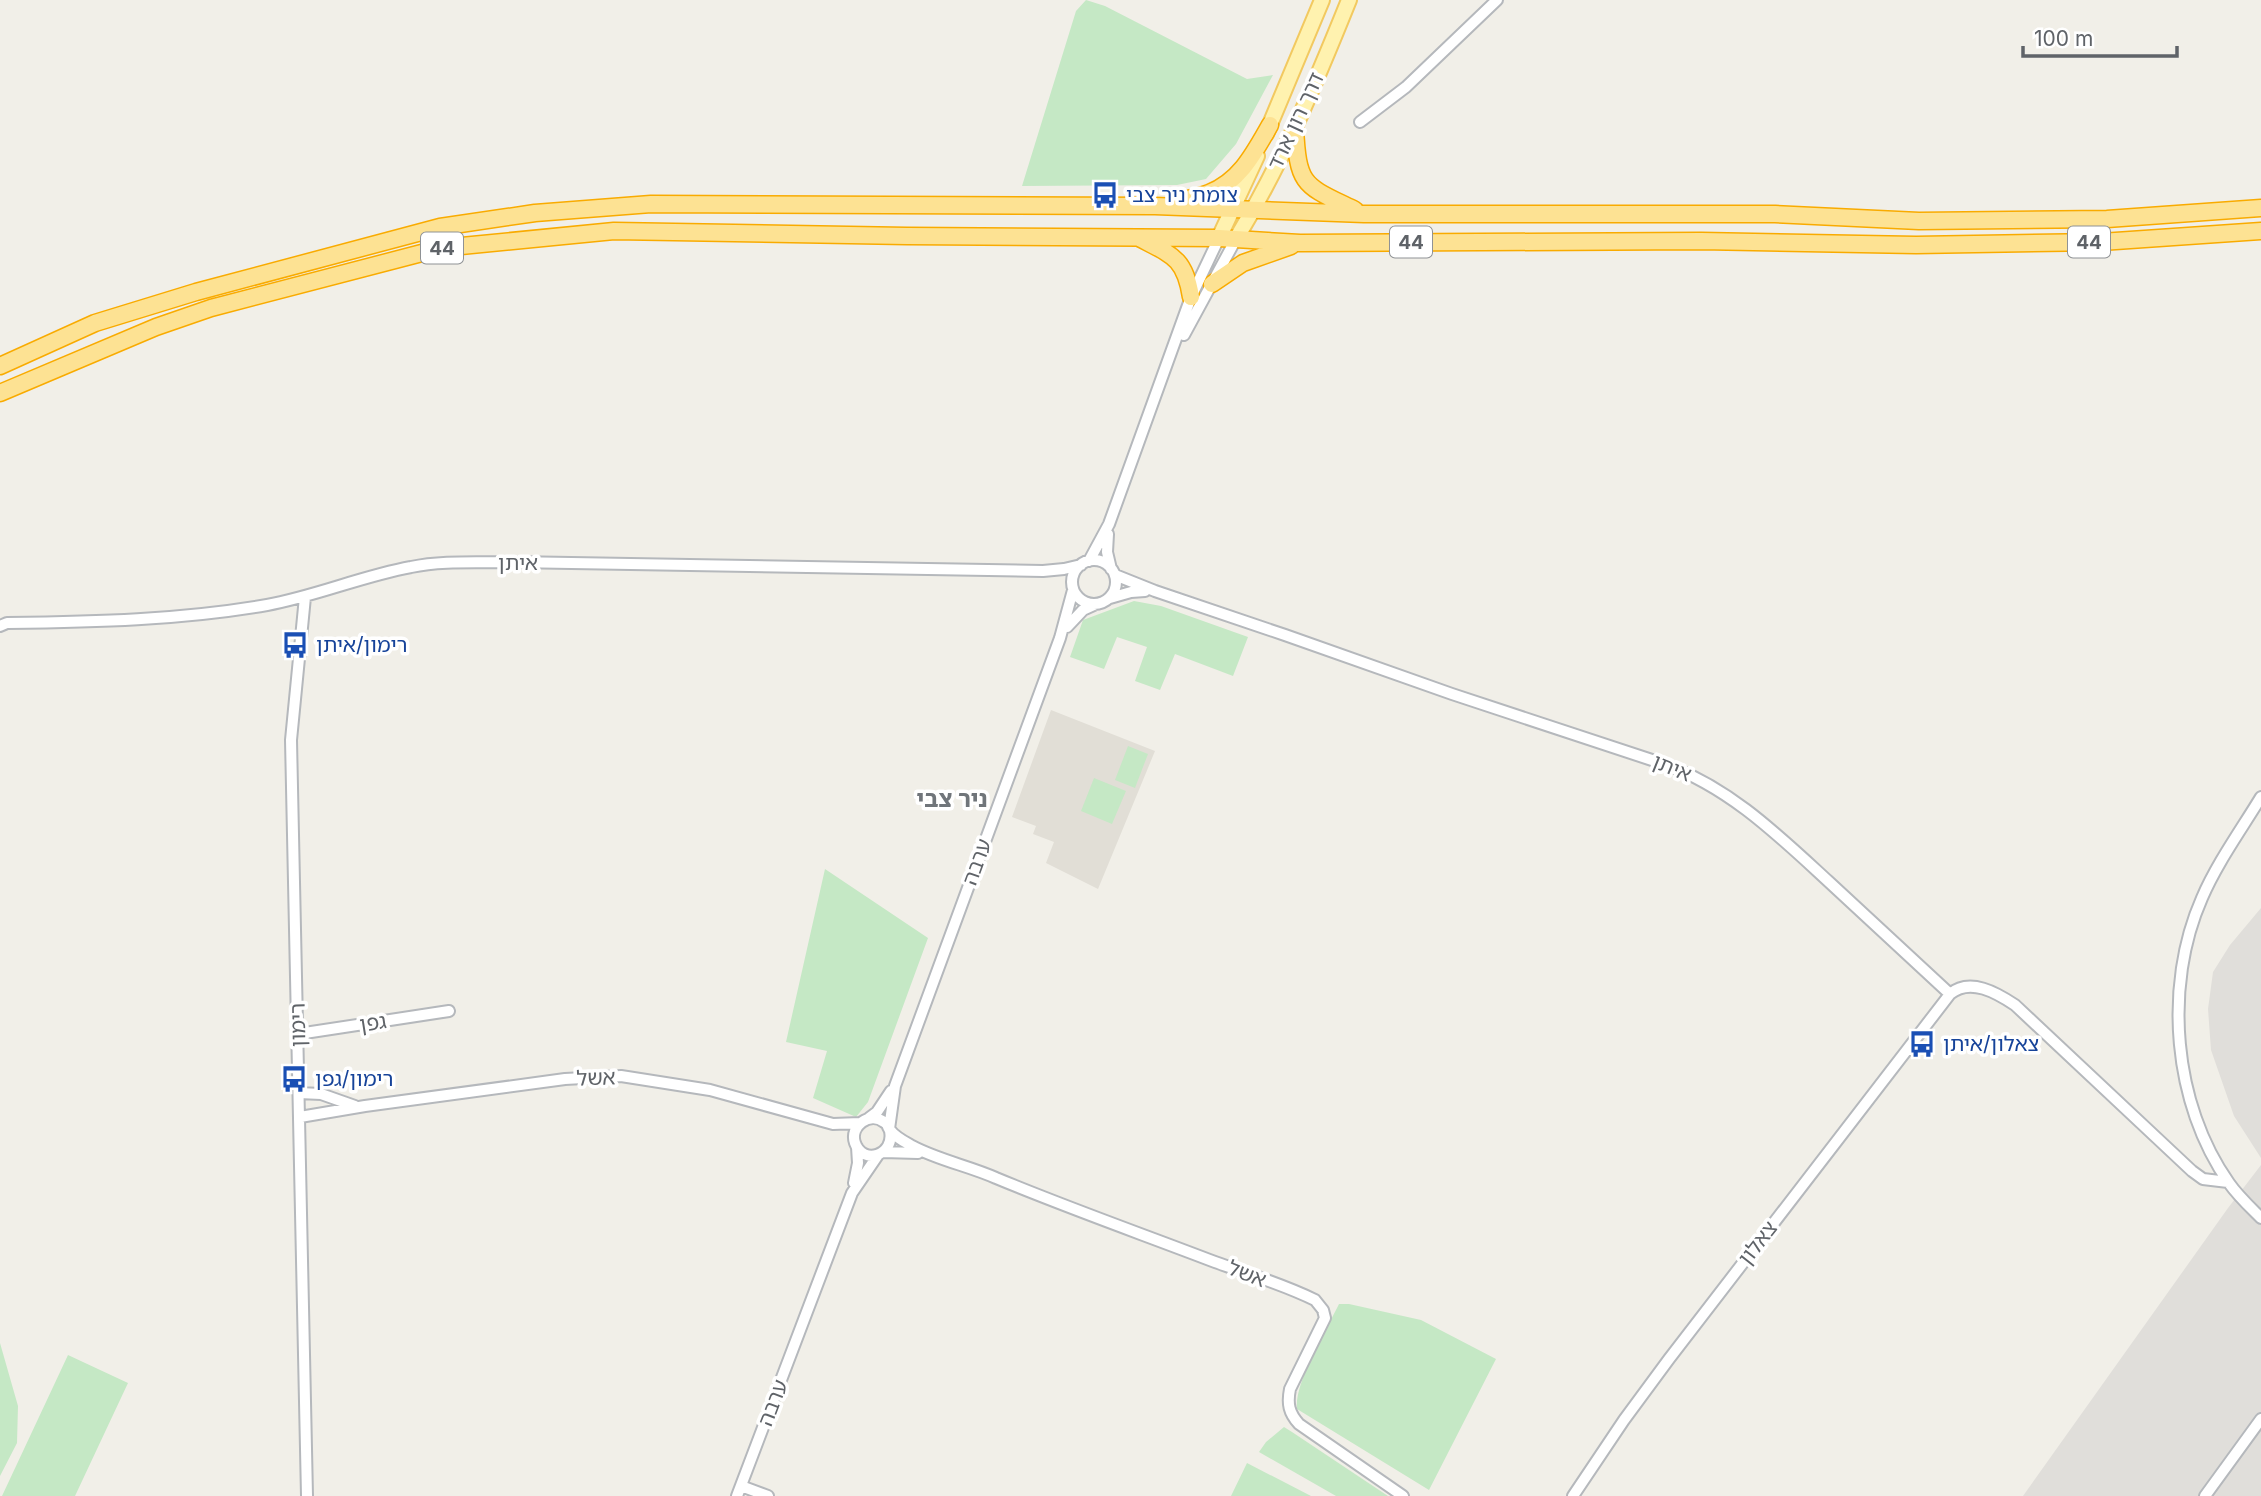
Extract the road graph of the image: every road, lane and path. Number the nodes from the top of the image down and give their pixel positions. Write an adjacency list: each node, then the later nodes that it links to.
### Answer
1 (1322, 0): 5 (main road, דרך רון ארד)
2 (1349, 0): 6 (main road, דרך רון ארד)
3 (1497, 0): 4 (street)
4 (1360, 122)
5 (1270, 125): 7 (highway); 8 (main road, דרך רון ארד)
6 (1295, 128): 9 (main road, דרך רון ארד); 11 (highway)
7 (1155, 206): 8 (highway, 44); 19 (highway, 44)
8 (1234, 208): 9 (highway, 44); 14 (main road, דרך רון ארד)
9 (1254, 208): 11 (highway, 44); 15 (main road, דרך רון ארד)
10 (2261, 208): 11 (highway, 44)
11 (1364, 214)
12 (2261, 231): 16 (highway, 44)
13 (1137, 237): 14 (highway, 44); 18 (highway); 21 (highway, 44)
14 (1219, 238): 15 (highway, 44); 18 (street)
15 (1237, 239): 16 (highway, 44); 17 (street)
16 (1300, 243): 17 (highway)
17 (1212, 284): 20 (street)
18 (1191, 298): 20 (street)
19 (0, 364)
20 (1166, 368): 22 (street)
21 (0, 393)
22 (1109, 524): 23 (street); 25 (street)
23 (1085, 563): 24 (street, איתן); 25 (street); 26 (street)
24 (1043, 571): 26 (street, איתן); 28 (street, איתן)
25 (1113, 572): 27 (street, איתן); 29 (street)
26 (1073, 588): 30 (street); 32 (street, ערבה)
27 (1155, 592): 29 (street, איתן); 34 (street, איתן)
28 (305, 597): 31 (street, איתן); 36 (street, רימון)
29 (1109, 598): 30 (street)
30 (1095, 604): 32 (street, ערבה)
31 (0, 626)
32 (1060, 638): 37 (street, ערבה)
33 (2261, 797): 47 (street)
34 (1950, 994): 47 (street); 55 (street, צאלון)
35 (449, 1011): 36 (street, גפן)
36 (298, 1034): 38 (street, רימון)
37 (895, 1086): 41 (street, ערבה); 43 (street, ערבה)
38 (299, 1093): 39 (street, אשל); 40 (street, רימון)
39 (365, 1105): 40 (street, אשל); 42 (street, אשל)
40 (300, 1117): 52 (street, רימון)
41 (864, 1121): 42 (street, אשל); 43 (street); 44 (street)
42 (824, 1122): 44 (street, אשל)
43 (890, 1130): 45 (street); 46 (street, אשל)
44 (856, 1144): 45 (street); 48 (street, ערבה)
45 (881, 1153): 46 (street, אשל); 48 (street, ערבה)
46 (931, 1154): 54 (street, אשל)
47 (2228, 1182): 49 (street)
48 (852, 1193): 51 (street, ערבה)
49 (2261, 1218)
50 (2261, 1419): 56 (street)
51 (739, 1491): 53 (street)
52 (307, 1496)
53 (768, 1496)
54 (1403, 1496)
55 (1573, 1496)
56 (2205, 1496)

